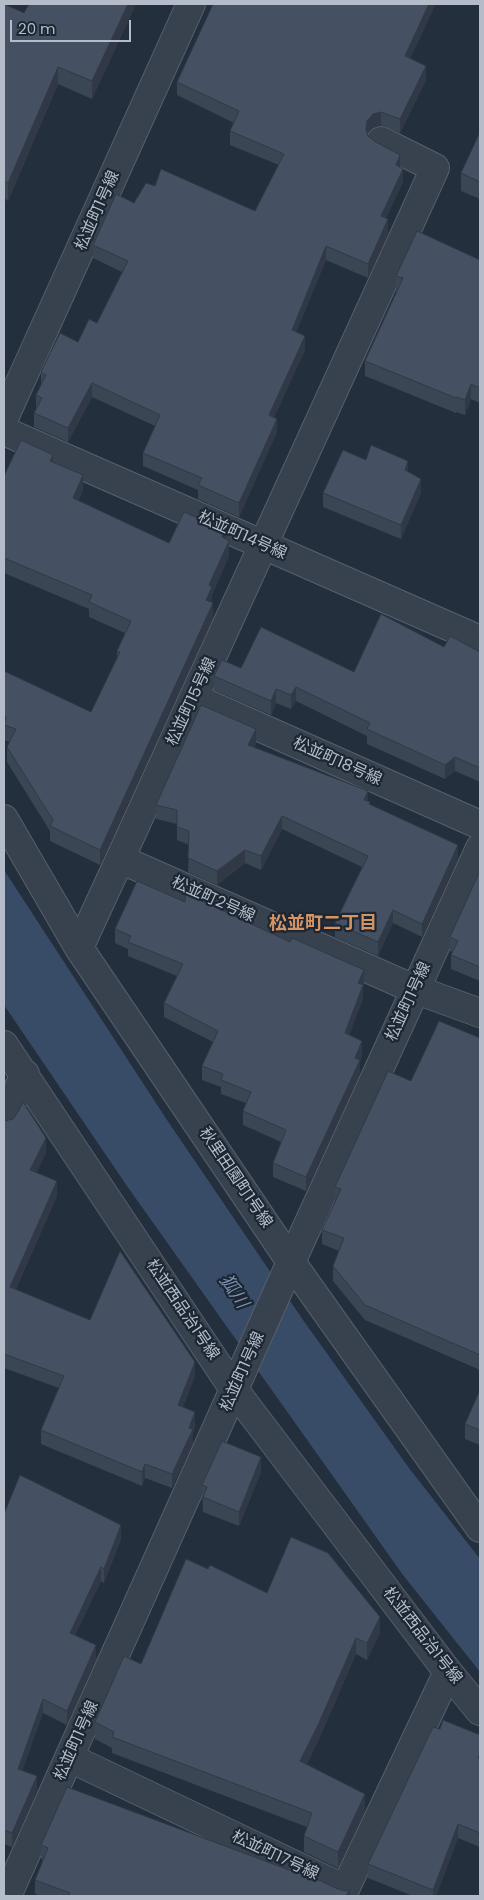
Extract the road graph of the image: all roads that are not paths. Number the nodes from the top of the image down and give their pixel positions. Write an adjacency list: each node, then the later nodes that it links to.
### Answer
1 (191, 4): 3 (street, 松並町1号線)
2 (381, 141): 5 (street, 松並町15号線)
3 (4, 418)
4 (4, 431): 5 (street, 松並町14号線)
5 (264, 546): 6 (street, 松並町14号線); 7 (street, 松並町15号線)
6 (480, 640)
7 (194, 698): 9 (street, 松並町18号線); 11 (street, 松並町15号線)
8 (4, 819): 12 (street, 秋里田園町1号線)
9 (480, 825)
10 (480, 848): 13 (street, 松並町1号線)
11 (120, 859): 12 (street); 13 (street, 松並町2号線)
12 (80, 948): 18 (street, 秋里田園町1号線)
13 (414, 989): 14 (street, 松並町2号線); 18 (street, 松並町1号線)
14 (480, 1013)
15 (4, 1045): 16 (street, 松並西品治1号線)
16 (25, 1074): 17 (street); 19 (street, 松並西品治1号線)
17 (4, 1120)
18 (288, 1271): 19 (street, 松並町1号線); 20 (street, 秋里田園町1号線)
19 (238, 1383): 21 (street, 松並西品治1号線); 23 (street, 松並町1号線)
20 (480, 1528)
21 (448, 1672): 22 (street, 松並西品治1号線); 24 (street, 松並町17号線)
22 (480, 1711)
23 (70, 1758): 24 (street, 松並町17号線); 25 (street, 松並町1号線)
24 (352, 1893)
25 (7, 1896)

